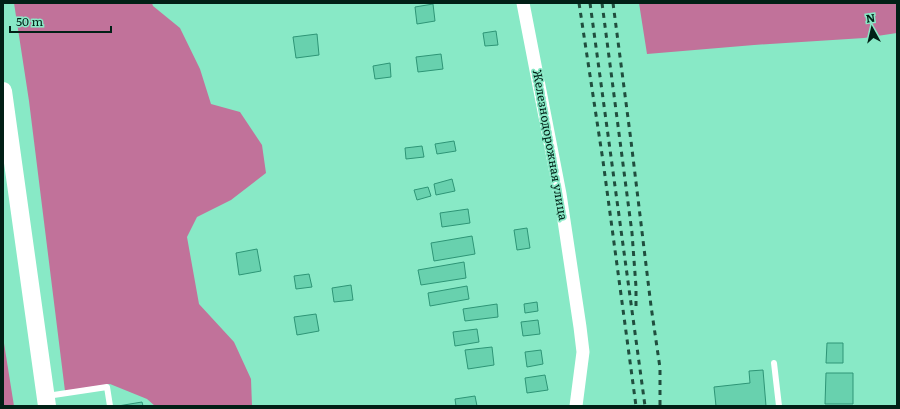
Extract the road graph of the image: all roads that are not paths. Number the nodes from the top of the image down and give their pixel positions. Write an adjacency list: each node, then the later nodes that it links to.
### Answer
1 (523, 3): 6 (street, Железнодорожная улица)
2 (4, 98): 4 (main road)
3 (774, 363): 7 (lane)
4 (47, 401): 5 (lane)
5 (110, 406)
6 (576, 406)
7 (779, 406)

